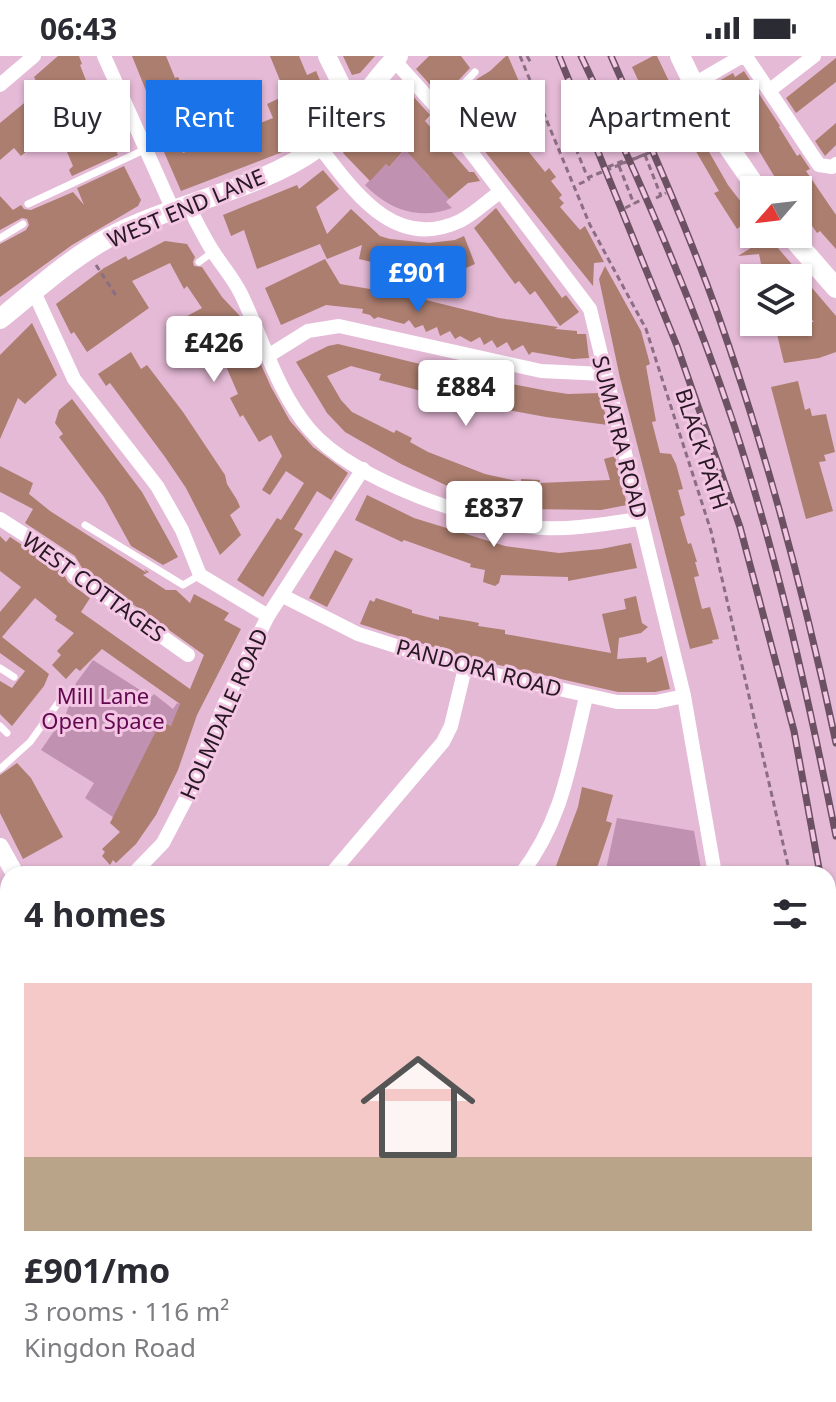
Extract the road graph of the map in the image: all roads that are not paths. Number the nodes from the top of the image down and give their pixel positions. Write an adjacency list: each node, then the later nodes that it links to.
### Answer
1 (34, 56): 13 (street)
2 (104, 56): 16 (street)
3 (327, 56): 8 (street)
4 (680, 56): 11 (main road)
5 (814, 56): 14 (street)
6 (396, 58): 9 (main road, WEST END LANE); 15 (street, SUMATRA ROAD)
7 (475, 72): 10 (lane)
8 (339, 80)
9 (378, 80)
10 (467, 80)
11 (692, 80)
12 (701, 80): 14 (street)
13 (0, 85)
14 (770, 90): 22 (street)
15 (430, 99)
16 (146, 149): 25 (lane)
17 (148, 152): 26 (street)
18 (310, 152): 26 (main road, WEST END LANE)
19 (324, 152): 24 (street)
20 (470, 152): 24 (street, SUMATRA ROAD)
21 (732, 152): 23 (main road)
22 (836, 164)
23 (748, 176)
24 (500, 192): 36 (street, SUMATRA ROAD)
25 (28, 204)
26 (181, 208): 30 (street); 33 (main road, WEST END LANE)
27 (23, 224): 28 (lane)
28 (0, 238)
29 (801, 248): 32 (main road)
30 (213, 252): 31 (lane); 35 (street)
31 (199, 262)
32 (836, 288)
33 (34, 292): 34 (main road, WEST END LANE); 41 (street)
34 (0, 319)
35 (268, 356): 36 (street); 37 (street)
36 (604, 374): 39 (street, SUMATRA ROAD)
37 (363, 469): 39 (street); 42 (street, HOLMDALE ROAD)
38 (0, 519): 44 (street, WEST COTTAGES)
39 (640, 519): 48 (street, SUMATRA ROAD)
40 (85, 525): 41 (lane)
41 (200, 575): 43 (street)
42 (283, 596): 43 (street, HOLMDALE ROAD); 46 (street, PANDORA ROAD)
43 (268, 616): 56 (street, HOLMDALE ROAD)
44 (188, 655)
45 (0, 668): 47 (lane)
46 (465, 668): 49 (street, PANDORA ROAD); 57 (street)
47 (14, 677)
48 (684, 696): 49 (street, PANDORA ROAD); 59 (street, SUMATRA ROAD)
49 (586, 697): 58 (street)
50 (61, 699): 53 (lane)
51 (0, 726): 52 (lane)
52 (7, 733)
53 (0, 769)
54 (0, 847): 55 (street)
55 (11, 866)
56 (141, 866)
57 (338, 866)
58 (527, 866)
59 (714, 866)

